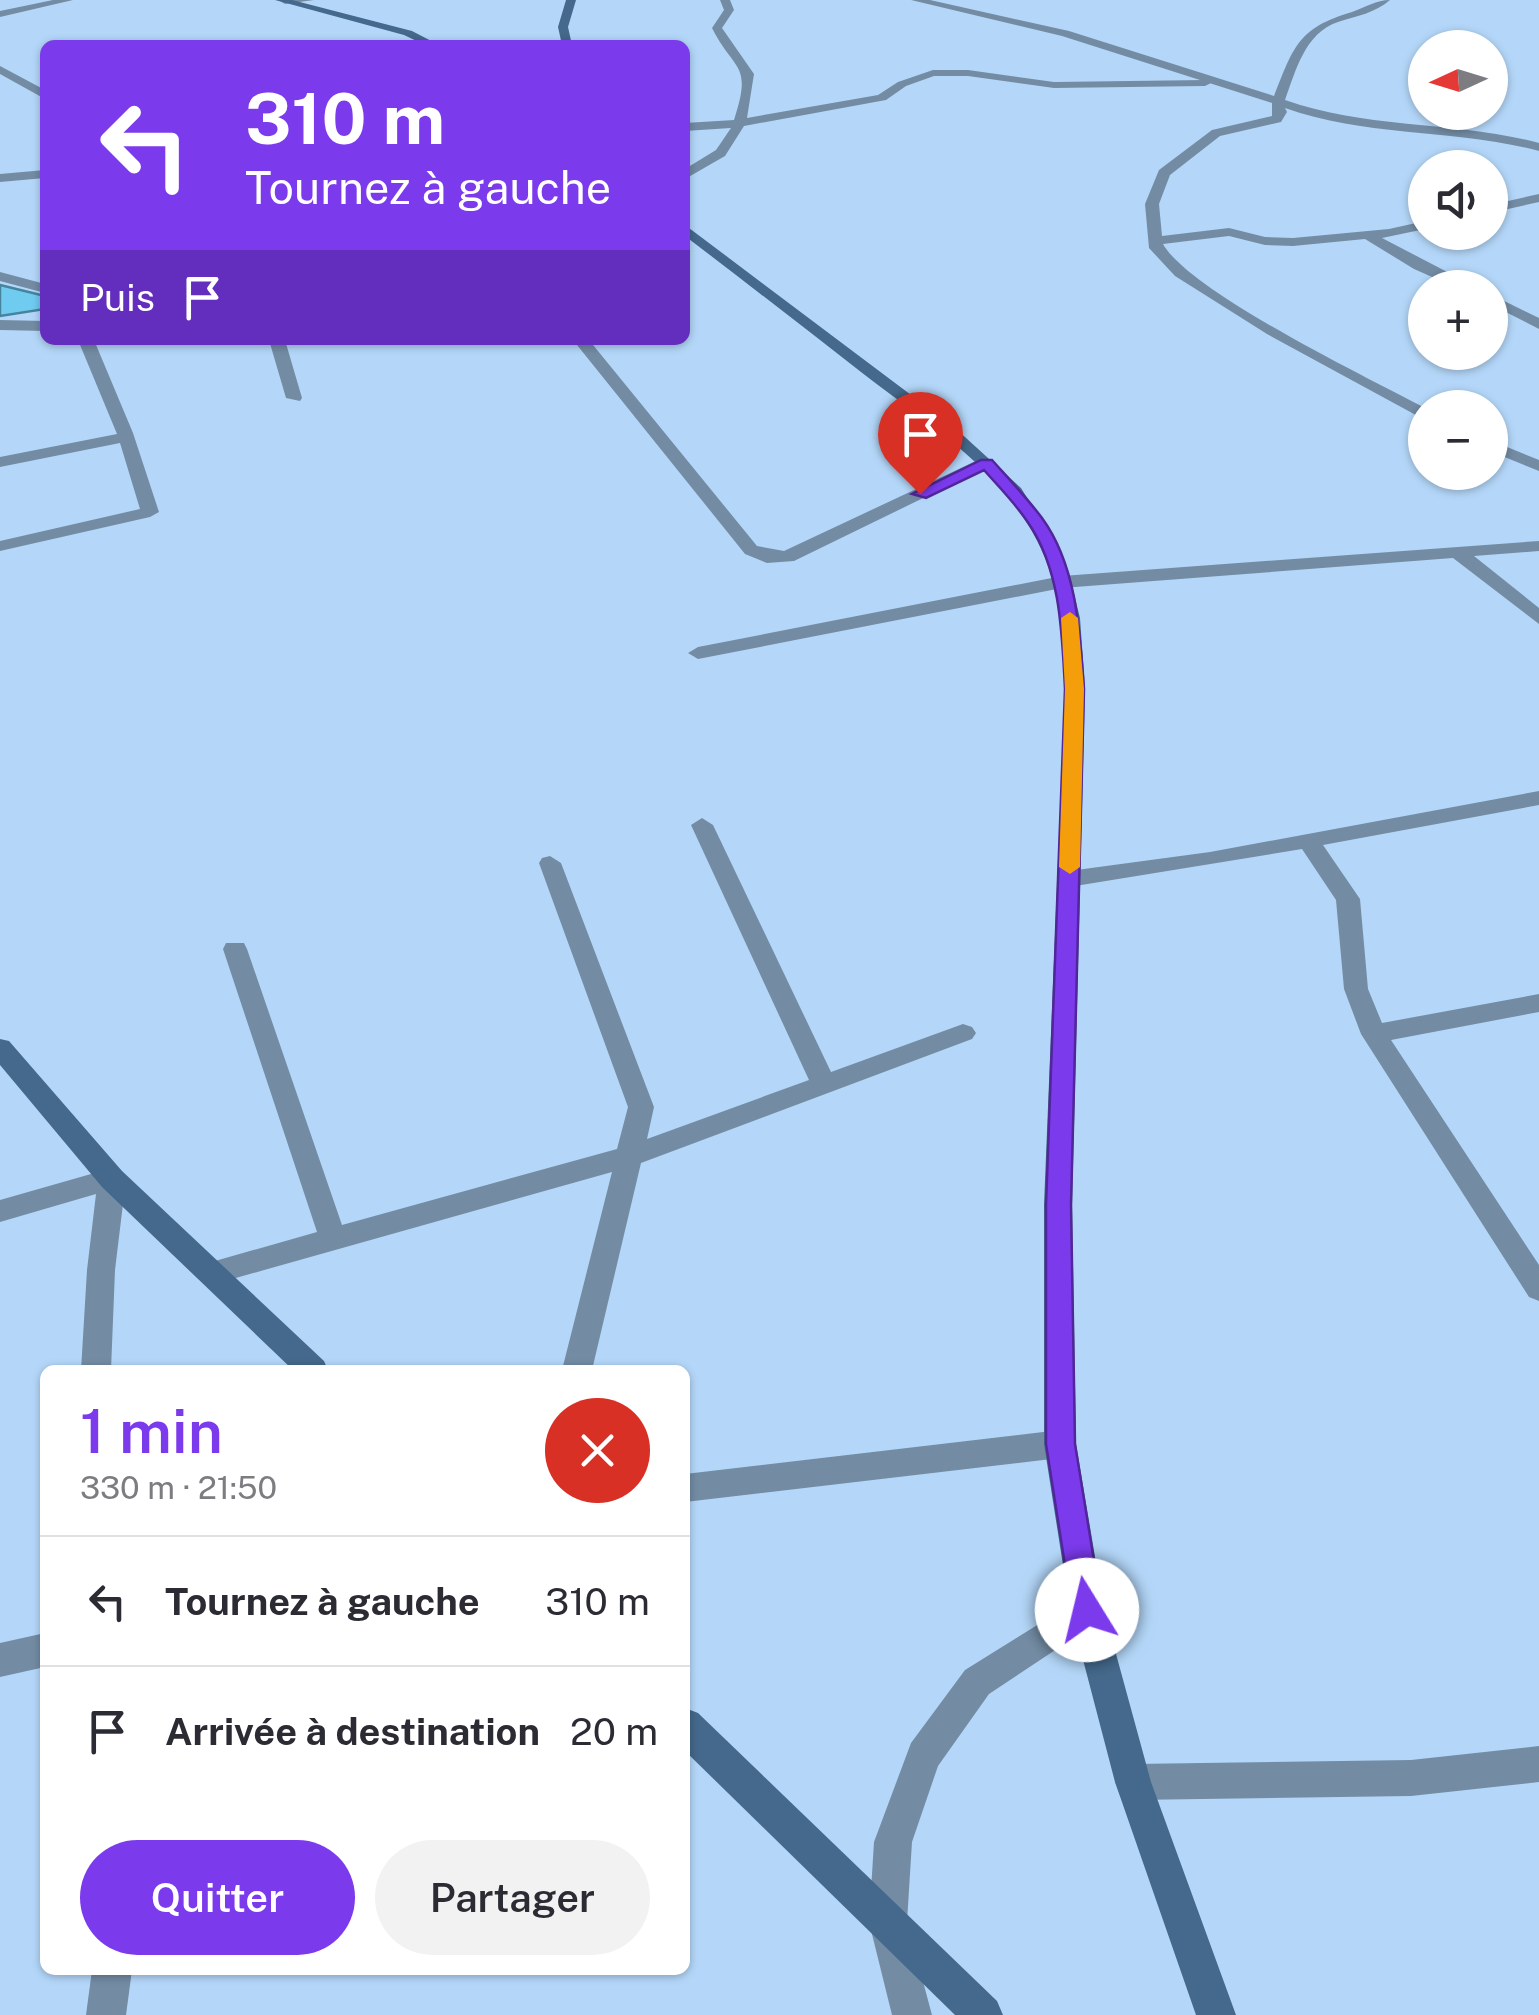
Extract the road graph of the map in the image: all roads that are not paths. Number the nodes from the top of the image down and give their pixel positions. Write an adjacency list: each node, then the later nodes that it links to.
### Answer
1 (68, 0): 8 (street)
2 (283, 0): 3 (street); 9 (main road)
3 (309, 0)
4 (572, 0): 10 (main road)
5 (725, 0): 16 (street)
6 (916, 0): 12 (street)
7 (1385, 0): 13 (street)
8 (0, 14)
9 (423, 40)
10 (566, 40)
11 (0, 69): 14 (street)
12 (1225, 82): 13 (street); 15 (street); 16 (street)
13 (1284, 87): 15 (street)
14 (40, 93)
15 (1278, 104): 18 (street); 27 (street)
16 (736, 124): 17 (street); 19 (street)
17 (690, 127)
18 (1539, 147)
19 (690, 173)
20 (40, 174): 21 (street)
21 (0, 178)
22 (1539, 198): 23 (street)
23 (1508, 205)
24 (1408, 228): 26 (street)
25 (690, 233): 43 (main road)
26 (1366, 235): 27 (street); 28 (street)
27 (1155, 241): 39 (street)
28 (1428, 270)
29 (0, 276): 30 (street)
30 (40, 288)
31 (1508, 308): 33 (street)
32 (0, 324): 34 (street)
33 (1539, 324)
34 (40, 326)
35 (88, 345): 40 (street)
36 (278, 345): 38 (street)
37 (586, 345): 43 (street)
38 (294, 398)
39 (1408, 406)
40 (126, 437): 42 (street); 45 (street)
41 (1508, 452): 44 (street)
42 (0, 462)
43 (986, 463): 48 (main road)
44 (1539, 466)
45 (0, 546)
46 (1539, 546): 47 (street)
47 (1458, 552): 48 (street); 49 (street)
48 (1062, 582): 50 (street); 55 (main road)
49 (1539, 618)
50 (698, 654)
51 (1539, 798): 53 (street)
52 (702, 825): 61 (street)
53 (1308, 841): 55 (street); 59 (street)
54 (550, 863): 62 (street)
55 (1069, 878): 72 (main road)
56 (235, 948): 65 (street)
57 (1539, 1003): 59 (street)
58 (963, 1033): 61 (street)
59 (1374, 1034): 66 (street)
60 (0, 1048): 63 (main road)
61 (824, 1084): 62 (street)
62 (630, 1156): 65 (street); 71 (street)
63 (112, 1179): 64 (street); 67 (main road); 69 (street)
64 (0, 1211)
65 (333, 1239): 67 (street)
66 (1526, 1244): 68 (street)
67 (211, 1273): 70 (main road)
68 (1539, 1289)
69 (96, 1365)
70 (308, 1365)
71 (579, 1365)
72 (1060, 1444): 73 (street); 74 (main road)
73 (690, 1487)
74 (1087, 1610): 79 (main road); 80 (street)
75 (40, 1651): 76 (street)
76 (0, 1660)
77 (690, 1731): 80 (main road)
78 (1539, 1764): 79 (street)
79 (1132, 1782): 85 (main road)
80 (888, 1922): 83 (street); 84 (main road)
81 (111, 1975): 82 (street)
82 (106, 2015)
83 (912, 2015)
84 (983, 2015)
85 (1216, 2015)

